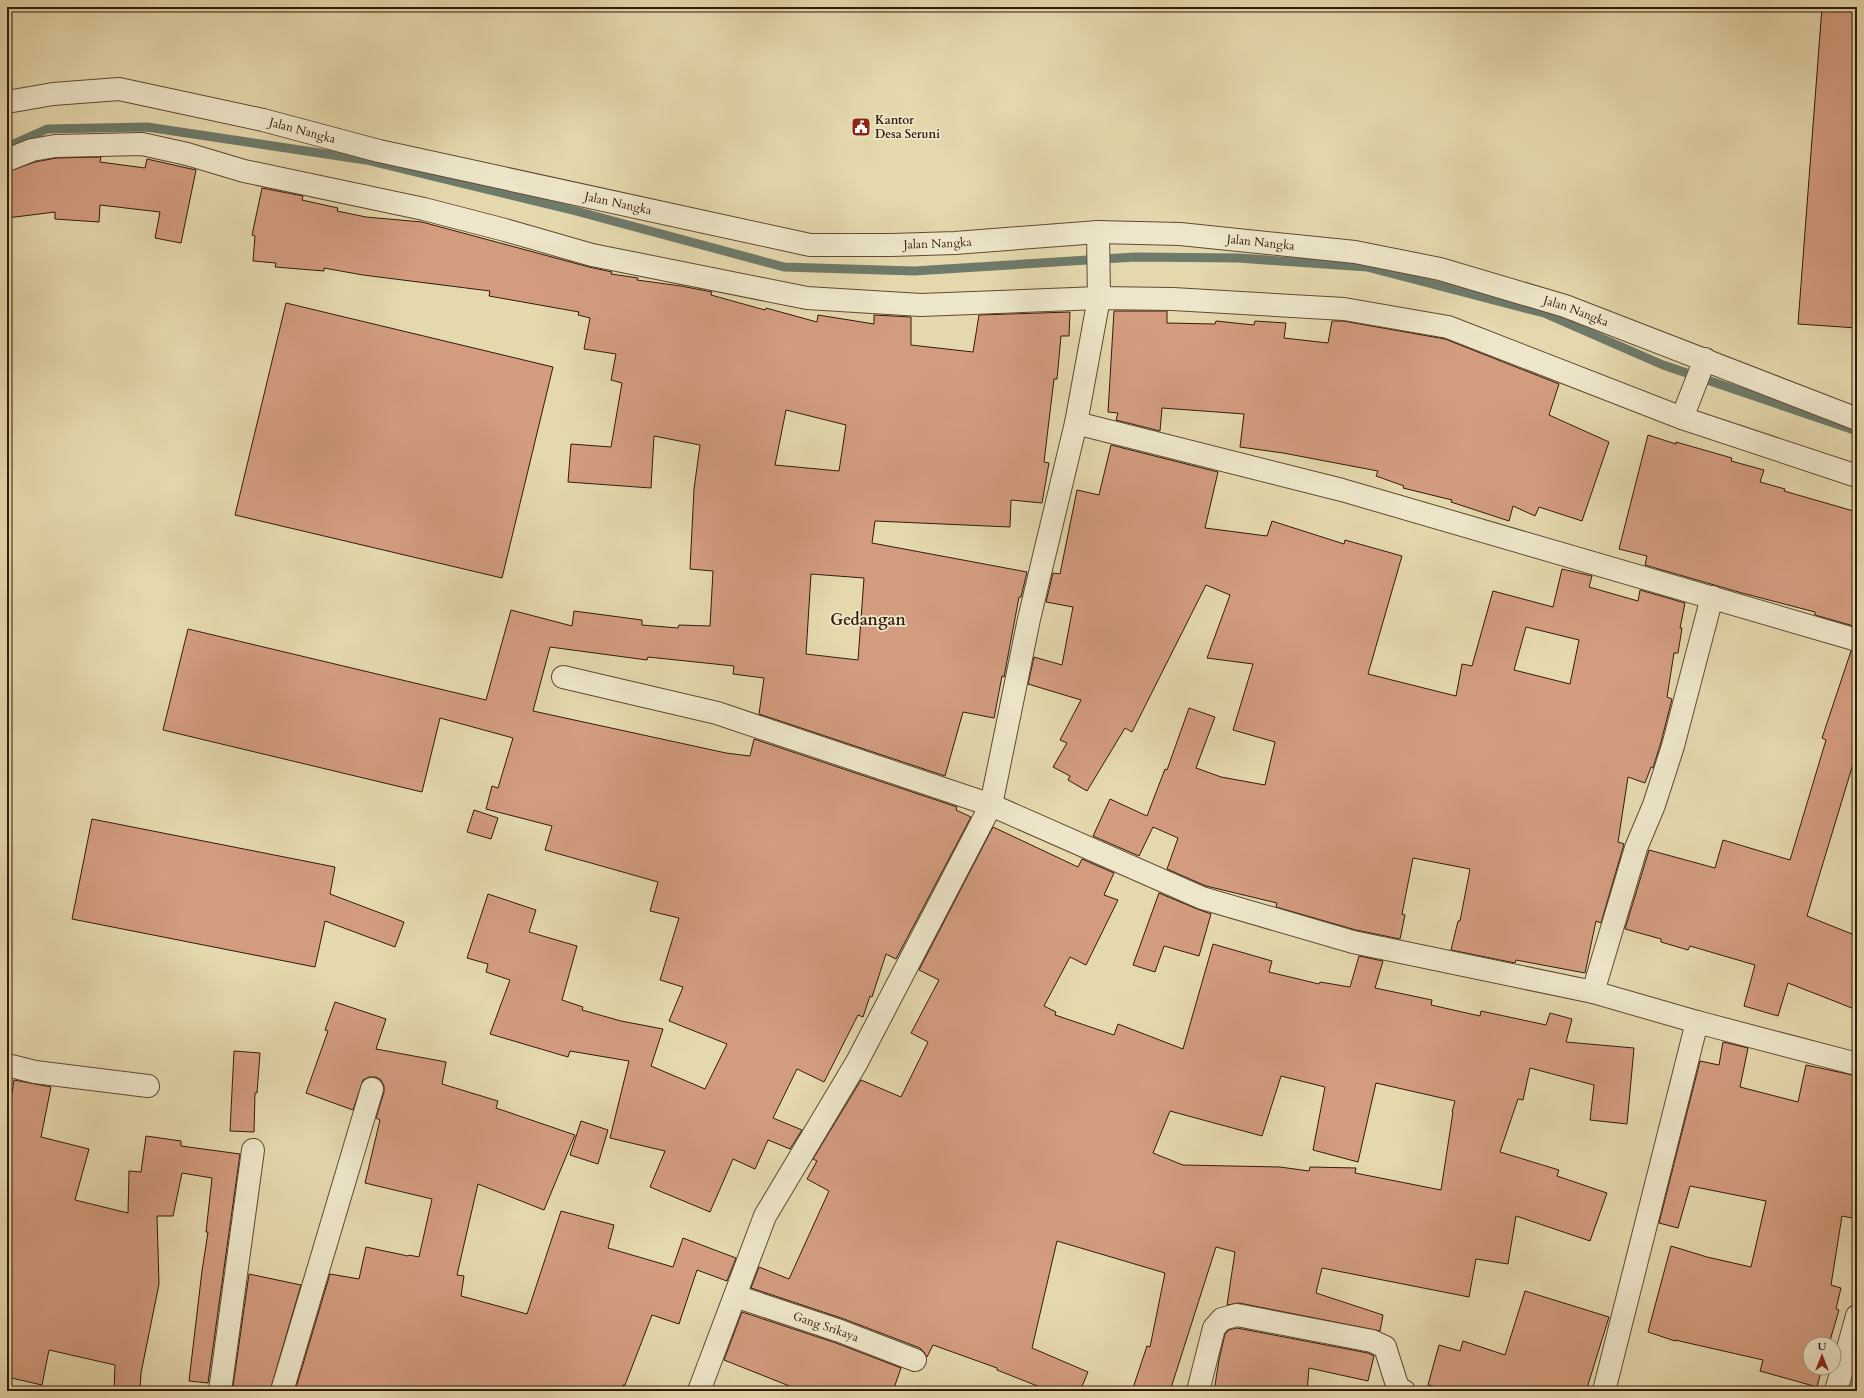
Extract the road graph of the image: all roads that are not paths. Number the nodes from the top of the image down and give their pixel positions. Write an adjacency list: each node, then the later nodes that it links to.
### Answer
1 (7, 102): 3 (street, Jalan Nangka)
2 (7, 160): 4 (street)
3 (1098, 232): 4 (street); 5 (street, Jalan Nangka)
4 (1099, 291): 6 (street); 8 (street)
5 (1702, 366): 6 (street); 7 (street, Jalan Nangka)
6 (1683, 413): 9 (street)
7 (1857, 418)
8 (1076, 423): 10 (street); 13 (street)
9 (1857, 476)
10 (1712, 597): 11 (street); 14 (street)
11 (1857, 640)
12 (563, 677): 13 (street)
13 (991, 805): 14 (street); 21 (street)
14 (1593, 992): 15 (street)
15 (1697, 1022): 16 (street); 30 (street)
16 (1857, 1064)
17 (7, 1065): 18 (street)
18 (148, 1086)
19 (372, 1089): 27 (street)
20 (253, 1150): 26 (street)
21 (735, 1296): 23 (street, Gang Srikaya); 28 (street)
22 (1857, 1316): 24 (street)
23 (915, 1360)
24 (1850, 1365): 31 (street)
25 (1400, 1390): 29 (street)
26 (220, 1391)
27 (282, 1391)
28 (699, 1391)
29 (1198, 1391)
30 (1604, 1391)
31 (1836, 1391)

